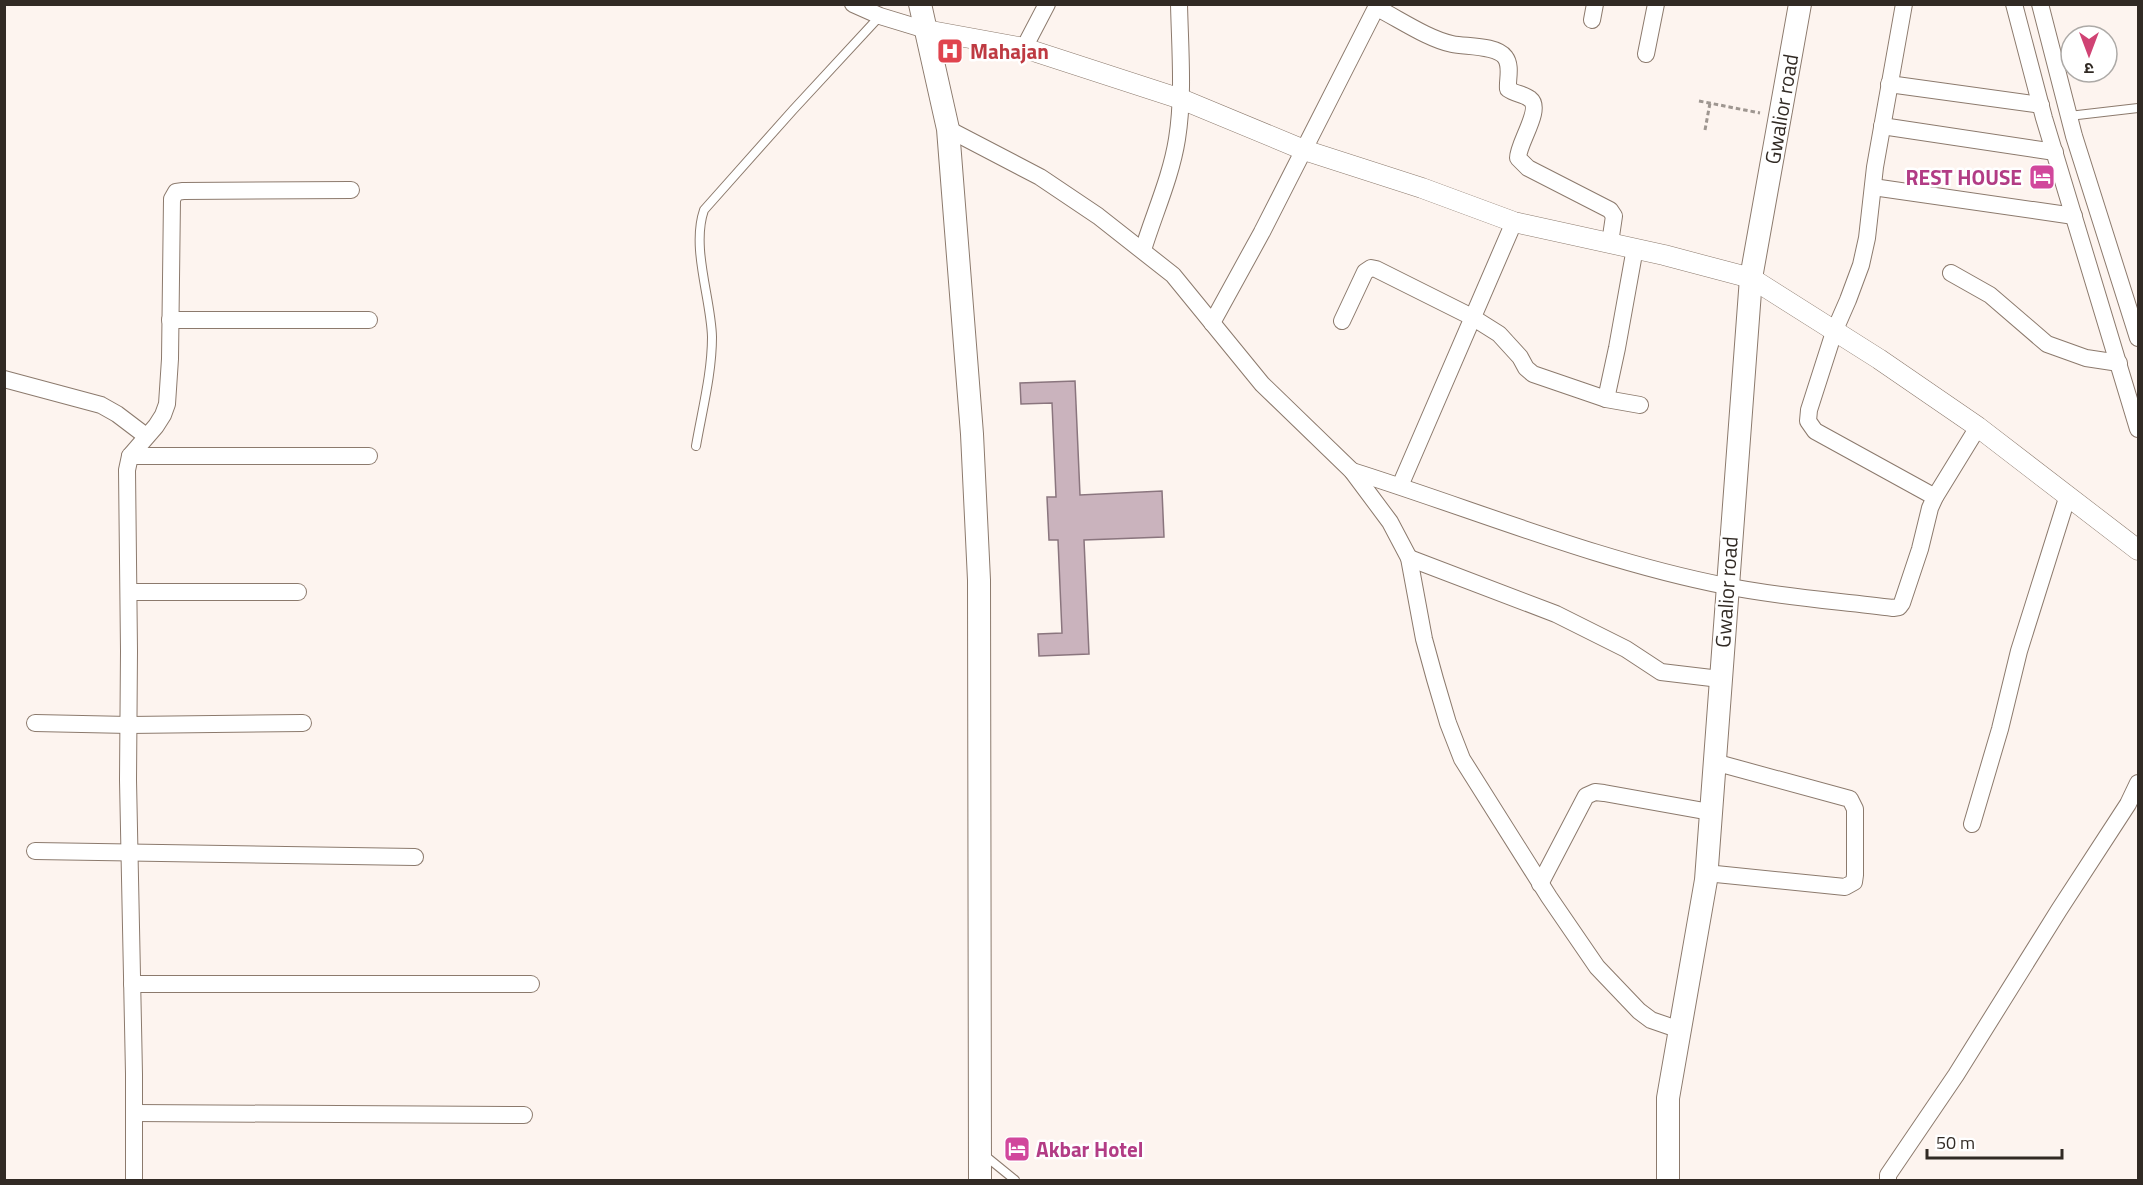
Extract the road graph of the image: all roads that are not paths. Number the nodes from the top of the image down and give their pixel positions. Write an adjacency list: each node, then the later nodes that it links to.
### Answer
1 (853, 4): 11 (street)
2 (920, 4): 12 (main road)
3 (1047, 4): 13 (street)
4 (1179, 4): 16 (street)
5 (1656, 4): 14 (street)
6 (1800, 4): 32 (main road, Gwalior road)
7 (1904, 4): 15 (street)
8 (2014, 4): 17 (street)
9 (2040, 4): 19 (street)
10 (1377, 6): 22 (street); 28 (street)
11 (880, 16): 12 (street); 47 (lane)
12 (926, 30): 13 (street); 21 (main road)
13 (1024, 48): 16 (street)
14 (1646, 54)
15 (1889, 84): 17 (street); 20 (street)
16 (1181, 99): 22 (street); 30 (street)
17 (2041, 105): 23 (street)
18 (2139, 108): 19 (lane)
19 (2069, 116): 39 (street)
20 (1882, 126): 23 (street); 24 (street)
21 (948, 129): 30 (street); 77 (main road)
22 (1304, 150): 27 (street); 37 (street)
23 (2055, 152): 26 (street)
24 (1873, 187): 26 (street); 38 (street)
25 (351, 190): 34 (street)
26 (2074, 216): 40 (street)
27 (1514, 222): 28 (street); 33 (street)
28 (1610, 243): 29 (street)
29 (1635, 248): 32 (street); 42 (street)
30 (1143, 250): 37 (street)
31 (1951, 273): 40 (street)
32 (1751, 278): 38 (street); 56 (main road, Gwalior road)
33 (1472, 317): 36 (street); 42 (street); 51 (street)
34 (170, 320): 35 (street); 46 (street)
35 (369, 320)
36 (1342, 321)
37 (1212, 323): 50 (street)
38 (1834, 332): 44 (street); 53 (street)
39 (2139, 338)
40 (2119, 363): 45 (street)
41 (4, 379): 46 (street)
42 (1606, 399): 43 (street)
43 (1640, 405)
44 (1978, 427): 52 (street); 53 (street)
45 (2139, 429)
46 (146, 436): 48 (street)
47 (696, 446)
48 (130, 456): 49 (street); 57 (street)
49 (369, 456)
50 (1352, 471): 51 (street); 55 (street)
51 (1400, 486): 56 (street)
52 (2068, 495): 54 (street); 66 (street)
53 (1935, 497): 56 (street)
54 (2139, 550)
55 (1409, 558): 59 (street); 71 (street)
56 (1726, 586): 59 (main road, Gwalior road)
57 (129, 592): 58 (street); 62 (street)
58 (298, 592)
59 (1720, 679): 63 (main road, Gwalior road)
60 (35, 723): 62 (street)
61 (303, 723): 62 (street)
62 (129, 725): 68 (street)
63 (1714, 762): 65 (main road, Gwalior road); 70 (street)
64 (2139, 783): 82 (street)
65 (1710, 812): 70 (main road, Gwalior road); 71 (street)
66 (1972, 824)
67 (35, 851): 68 (street)
68 (129, 852): 69 (street); 72 (street)
69 (415, 857)
70 (1706, 873): 74 (main road, Gwalior road)
71 (1540, 884): 74 (street)
72 (132, 984): 73 (street); 75 (street)
73 (531, 984)
74 (1680, 1030): 81 (main road, Gwalior road)
75 (134, 1113): 76 (street); 78 (street)
76 (524, 1115)
77 (980, 1151): 79 (main road); 80 (lane)
78 (134, 1180)
79 (980, 1180)
80 (1015, 1180)
81 (1668, 1180)
82 (1888, 1180)

